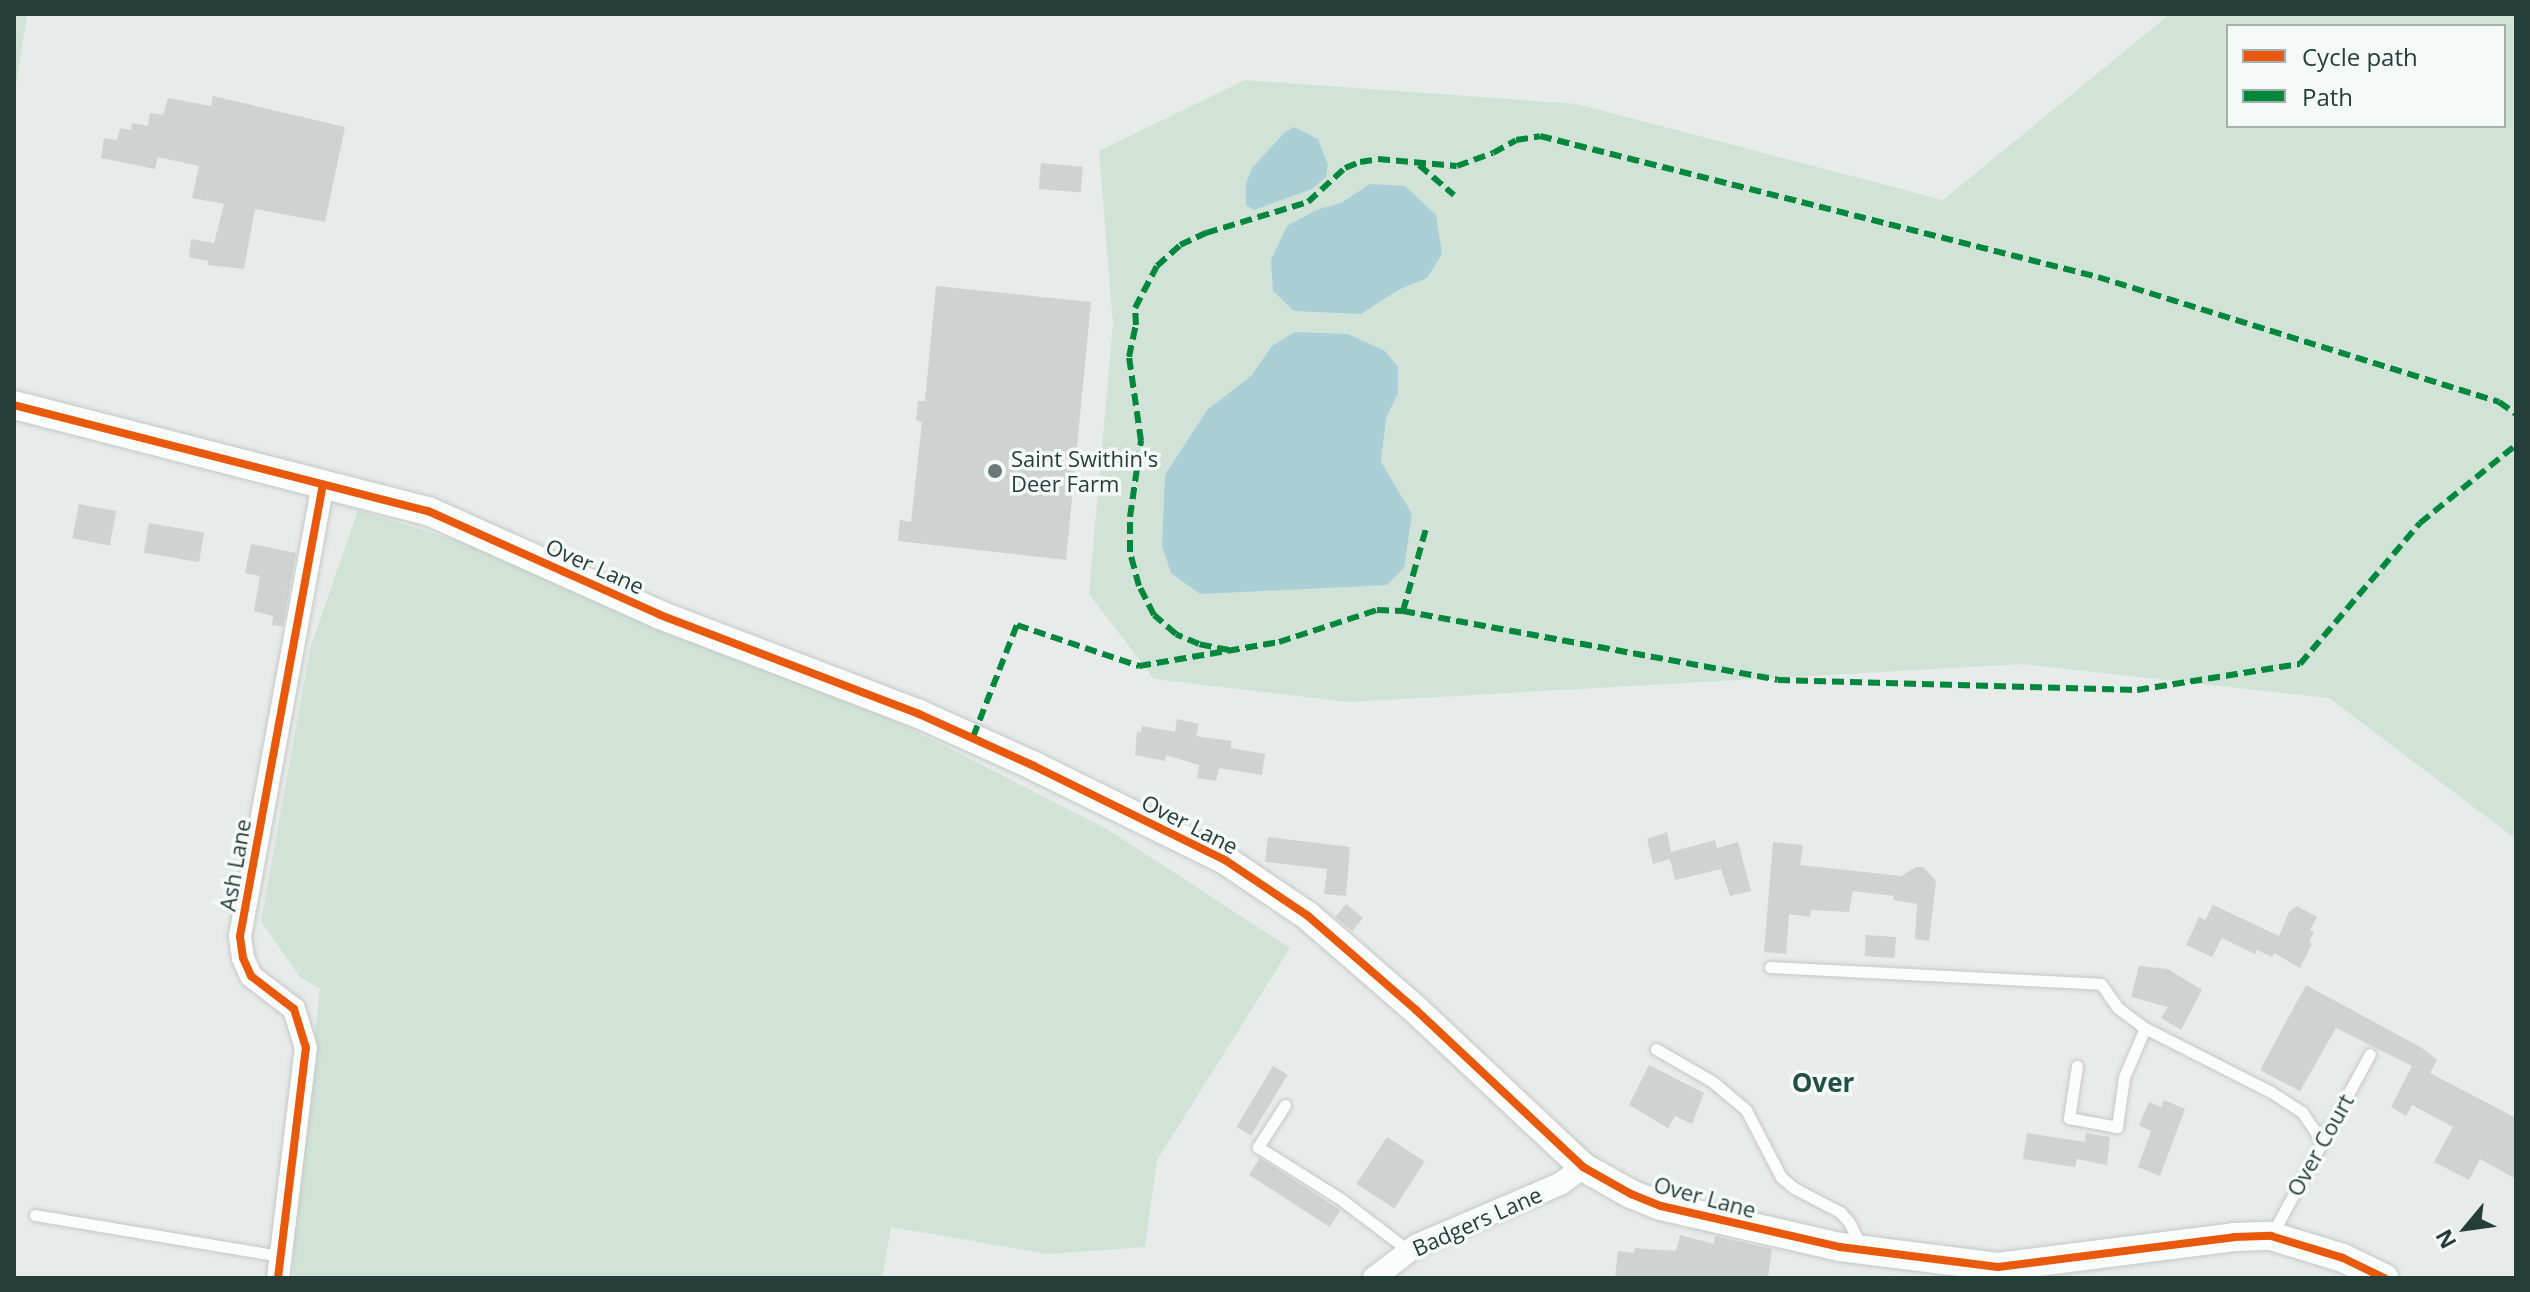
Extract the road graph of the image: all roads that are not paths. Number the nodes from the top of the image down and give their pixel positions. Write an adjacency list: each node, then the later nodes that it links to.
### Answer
1 (14, 405): 2 (street, Over Lane)
2 (323, 485): 10 (street, Over Lane); 15 (street, Ash Lane)
3 (1770, 967): 4 (lane)
4 (2145, 1028): 7 (lane); 9 (lane)
5 (1656, 1049): 13 (lane)
6 (2370, 1054): 9 (lane, Over Court)
7 (2077, 1066)
8 (1285, 1105): 14 (lane)
9 (2322, 1142): 12 (lane, Over Court)
10 (1583, 1167): 13 (street, Over Lane); 14 (street, Badgers Lane)
11 (35, 1215): 15 (lane)
12 (2271, 1236): 16 (street, Over Lane); 19 (street, Over Lane)
13 (1862, 1250): 17 (street, Over Lane)
14 (1409, 1251): 18 (street, Badgers Lane)
15 (279, 1267)
16 (2052, 1270): 17 (street, Over Lane)
17 (1966, 1271)
18 (1374, 1278)
19 (2384, 1278)

